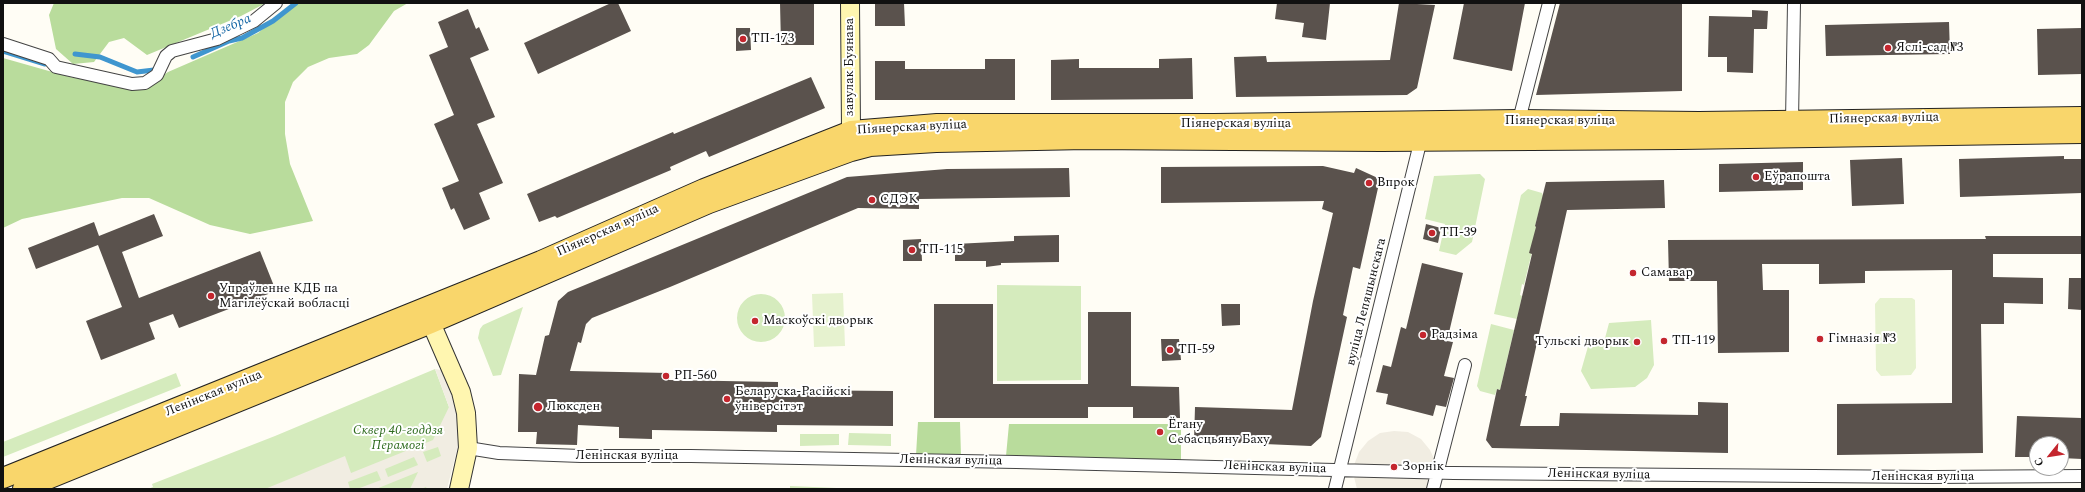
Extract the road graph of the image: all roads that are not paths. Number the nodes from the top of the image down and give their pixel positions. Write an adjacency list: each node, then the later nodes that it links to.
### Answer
1 (276, 3): 5 (street)
2 (850, 3): 9 (street, завулак Буянава)
3 (1549, 3): 7 (street)
4 (1794, 3): 8 (street)
5 (3, 44)
6 (2082, 117): 8 (main road, Піянерская вуліца)
7 (1519, 120): 8 (main road, Піянерская вуліца); 10 (main road, Піянерская вуліца)
8 (1792, 121)
9 (850, 131): 10 (main road, Піянерская вуліца); 12 (main road); 13 (main road, Піянерская вуліца)
10 (1423, 131): 11 (main road, Піянерская вуліца); 12 (main road, Піянерская вуліца); 16 (street, вуліца Лепяшынскага)
11 (2082, 133)
12 (851, 151): 13 (main road, Піянерская вуліца)
13 (428, 316): 15 (street); 19 (main road, Ленінская вуліца); 20 (main road, Ленінская вуліца)
14 (1465, 365): 17 (street)
15 (468, 448): 16 (street, Ленінская вуліца); 21 (street)
16 (1339, 470): 17 (street, Ленінская вуліца); 22 (street, вуліца Лепяшынскага)
17 (1437, 473): 18 (street, Ленінская вуліца); 23 (street)
18 (2082, 476)
19 (3, 478)
20 (23, 489)
21 (459, 489)
22 (1335, 489)
23 (1433, 489)

